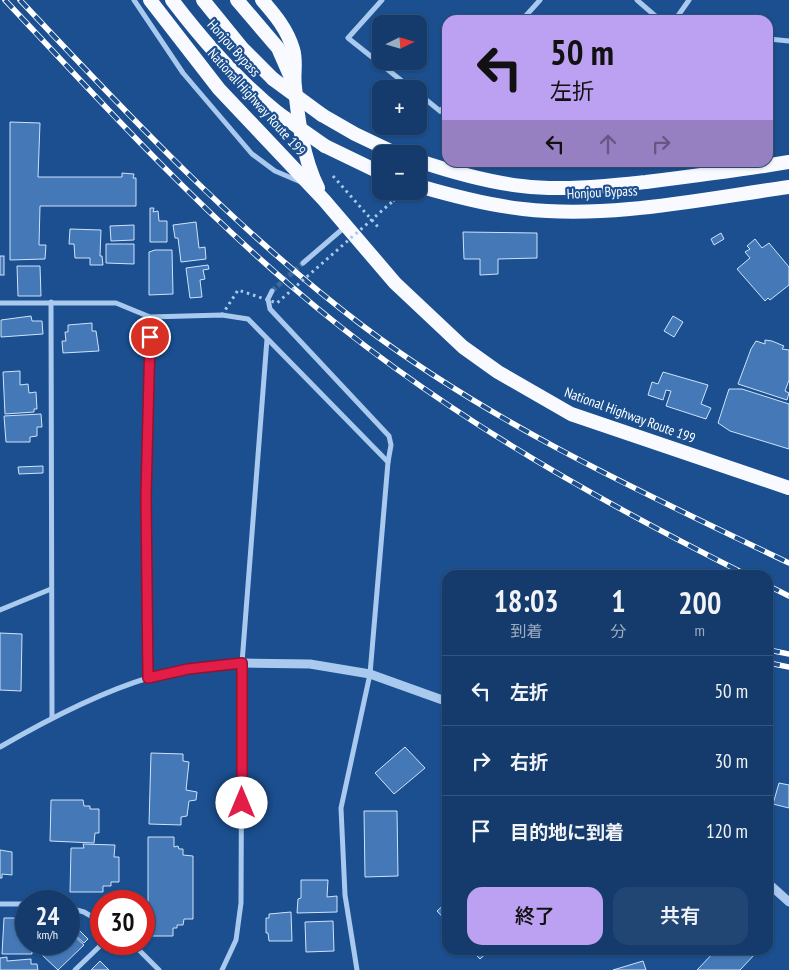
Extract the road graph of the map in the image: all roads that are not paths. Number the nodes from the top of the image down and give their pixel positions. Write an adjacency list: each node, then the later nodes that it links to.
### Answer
1 (134, 0): 26 (street)
2 (150, 0): 26 (highway, National Highway Route 199)
3 (172, 0): 25 (highway, Honjou Bypass, bridge)
4 (203, 0): 20 (highway, Honjou Bypass, bridge)
5 (237, 0): 17 (highway)
6 (262, 0): 17 (highway, National Highway Route 199)
7 (382, 0): 16 (street)
8 (540, 0): 11 (street)
9 (637, 0): 12 (street)
10 (689, 0): 13 (street)
11 (526, 15)
12 (654, 15)
13 (678, 15)
14 (773, 39): 15 (street)
15 (789, 41)
16 (401, 80)
17 (294, 85): 29 (highway, National Highway Route 199)
18 (427, 100): 19 (street)
19 (440, 111)
20 (378, 145)
21 (789, 162): 23 (highway, Honjou Bypass)
22 (427, 163): 24 (highway, Honjou Bypass)
23 (773, 165)
24 (759, 167)
25 (372, 169)
26 (311, 186): 29 (highway, National Highway Route 199)
27 (789, 187): 28 (highway, Honjou Bypass)
28 (427, 188)
29 (324, 200): 30 (highway, National Highway Route 199)
30 (346, 226): 31 (street); 38 (highway, National Highway Route 199)
31 (303, 264)
32 (272, 291): 37 (street)
33 (51, 302): 34 (street); 35 (street); 39 (street)
34 (0, 303)
35 (150, 317): 36 (street); 43 (street)
36 (267, 339): 37 (street); 41 (street)
37 (388, 462): 42 (street)
38 (789, 488)
39 (51, 588): 40 (street); 45 (street)
40 (0, 610)
41 (242, 663): 42 (street); 43 (street); 55 (street)
42 (370, 674): 44 (street); 56 (street)
43 (148, 678): 45 (street)
44 (442, 700)
45 (52, 717): 46 (street)
46 (0, 747)
47 (773, 888): 48 (street)
48 (789, 902)
49 (0, 904): 50 (street)
50 (15, 904)
51 (91, 955): 53 (street)
52 (144, 955): 54 (street)
53 (75, 970)
54 (160, 970)
55 (222, 970)
56 (357, 970)

